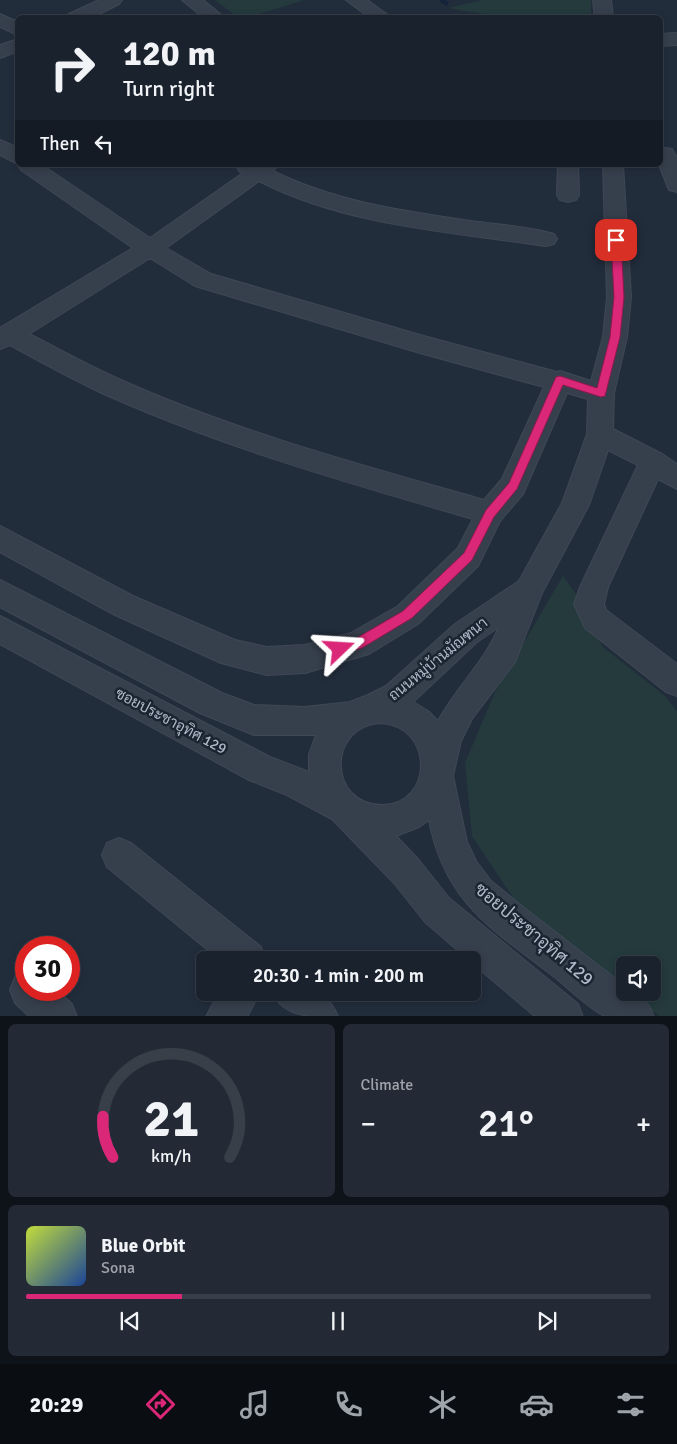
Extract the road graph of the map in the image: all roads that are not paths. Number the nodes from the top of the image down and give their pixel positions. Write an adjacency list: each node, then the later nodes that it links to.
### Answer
1 (113, 0): 5 (street)
2 (191, 0): 6 (street)
3 (355, 0): 7 (street)
4 (602, 0): 8 (street)
5 (81, 15)
6 (212, 15)
7 (378, 15)
8 (604, 15)
9 (0, 19): 10 (street)
10 (15, 28)
11 (677, 39): 12 (street)
12 (663, 40)
13 (15, 45): 14 (street)
14 (0, 52)
15 (0, 146): 17 (street)
16 (667, 154): 22 (street)
17 (15, 156)
18 (31, 167): 25 (street)
19 (568, 167): 23 (street)
20 (613, 167): 28 (street, ถนนหมู่บ้านมัณฑนา)
21 (257, 168): 24 (street); 25 (street)
22 (677, 184)
23 (568, 195)
24 (546, 240)
25 (149, 249): 26 (street); 27 (street)
26 (4, 337): 32 (street)
27 (560, 380): 28 (street); 32 (street)
28 (601, 393): 29 (street, ถนนหมู่บ้านมัณฑนา)
29 (600, 434): 30 (street); 34 (street, ถนนหมู่บ้านมัณฑนา)
30 (653, 461): 31 (street); 37 (street)
31 (677, 478)
32 (490, 513): 33 (street)
33 (0, 538)
34 (529, 590): 38 (street, ถนนหมู่บ้านมัณฑนา); 39 (street, ถนนหมู่บ้านมัณฑนา)
35 (0, 593): 38 (street, ซอยประชาอุทิศ 129)
36 (0, 629): 40 (street, ซอยประชาอุทิศ 129)
37 (677, 682)
38 (362, 713): 39 (street, ซอยประชาอุทิศ 129); 40 (street, ซอยประชาอุทิศ 129)
39 (438, 770): 40 (street, ซอยประชาอุทิศ 129); 50 (street, ซอยประชาอุทิศ 129)
40 (345, 808): 49 (street, ซอยประชาอุทิศ 129)
41 (119, 855): 42 (street)
42 (237, 951)
43 (42, 1001): 46 (street)
44 (235, 1001): 47 (street)
45 (301, 1001): 48 (street)
46 (59, 1016)
47 (224, 1016)
48 (320, 1016)
49 (565, 1016)
50 (636, 1016)

